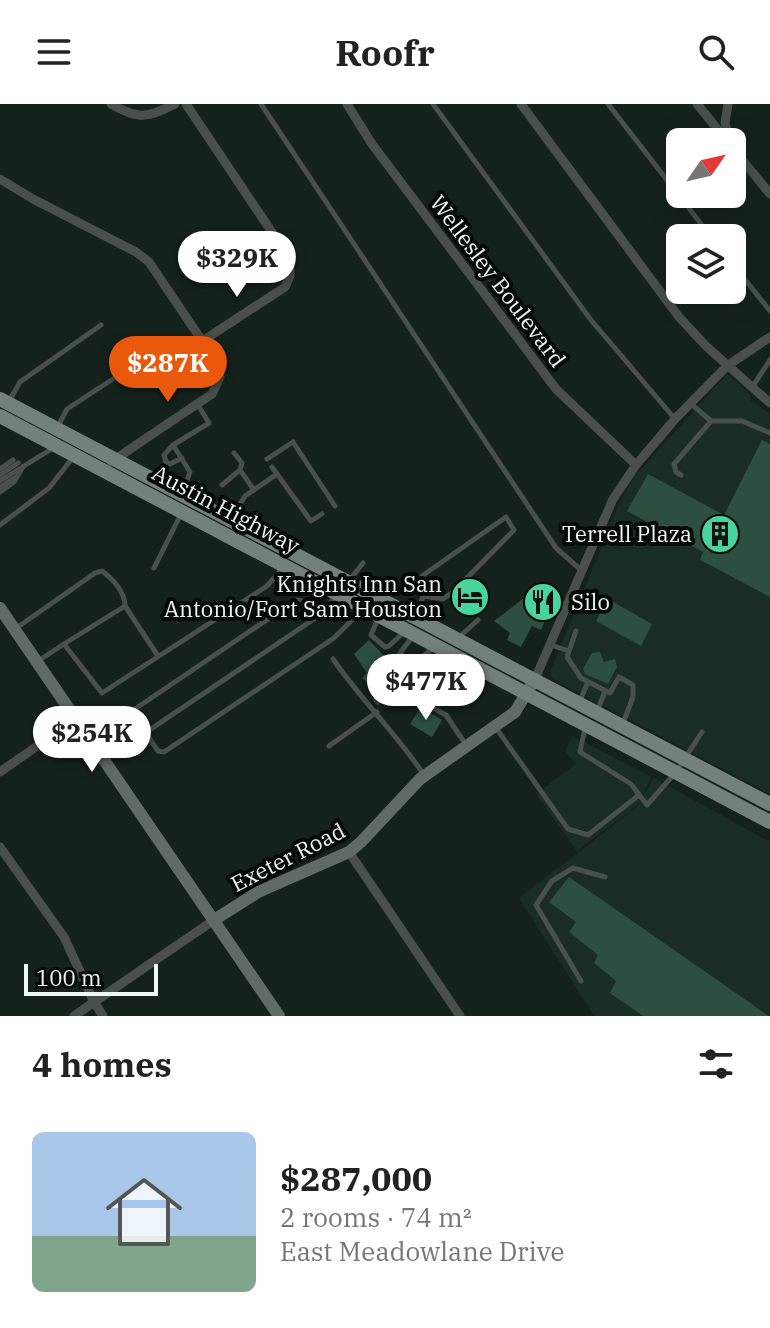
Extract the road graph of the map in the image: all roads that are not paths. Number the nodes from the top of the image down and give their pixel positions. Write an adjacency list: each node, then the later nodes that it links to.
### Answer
1 (111, 104): 2 (street)
2 (175, 104)
3 (186, 104): 21 (street)
4 (261, 104): 61 (lane)
5 (347, 104): 42 (street, Wellesley Boulevard)
6 (433, 104): 30 (lane)
7 (521, 104): 23 (street)
8 (608, 104): 16 (lane)
9 (697, 104): 11 (street)
10 (728, 104): 12 (street)
11 (717, 128)
12 (726, 128)
13 (746, 164): 15 (street)
14 (0, 179): 21 (street)
15 (770, 194)
16 (701, 224)
17 (746, 281): 18 (lane)
18 (770, 311)
19 (101, 325): 29 (lane)
20 (770, 337): 23 (street)
21 (204, 340): 28 (street)
22 (770, 360): 25 (lane)
23 (727, 366): 25 (street); 26 (street)
24 (119, 375): 32 (lane)
25 (752, 388): 27 (street)
26 (690, 403): 30 (street); 31 (lane)
27 (770, 403)
28 (197, 404): 35 (lane); 39 (street)
29 (3, 406): 32 (main road, Austin Highway); 34 (main road, Austin Highway)
30 (675, 419): 42 (street)
31 (711, 421): 33 (lane); 49 (lane)
32 (56, 429): 39 (main road, Austin Highway)
33 (770, 433)
34 (57, 445): 37 (main road, Austin Highway); 41 (lane)
35 (173, 445): 38 (lane); 38 (lane)
36 (234, 453): 46 (lane)
37 (75, 455): 44 (main road, Austin Highway); 57 (lane)
38 (182, 458): 53 (lane)
39 (114, 459): 44 (street); 53 (main road, Austin Highway)
40 (267, 459): 54 (lane)
41 (18, 463): 45 (lane); 48 (lane); 51 (lane); 51 (lane)
42 (636, 465): 61 (street)
43 (272, 467): 47 (lane)
44 (101, 468): 53 (main road, Austin Highway)
45 (0, 469)
46 (240, 470): 50 (lane); 52 (lane)
47 (277, 474): 52 (lane); 55 (lane)
48 (0, 475)
49 (681, 475)
50 (222, 485)
51 (0, 487)
52 (254, 490): 56 (lane)
53 (187, 505): 56 (main road, Austin Highway); 59 (main road, Austin Highway); 60 (lane)
54 (335, 506)
55 (322, 514)
56 (230, 520): 62 (main road, Austin Highway)
57 (0, 525)
58 (363, 563): 62 (lane)
59 (286, 565): 62 (main road, Austin Highway); 79 (lane)
60 (154, 568)
61 (582, 571): 75 (street)
62 (342, 588): 64 (main road, Austin Highway); 68 (lane); 70 (main road, Austin Highway)
63 (423, 596): 63 (lane); 70 (lane)
64 (359, 605): 67 (main road, Austin Highway); 94 (lane)
65 (125, 606): 71 (lane); 74 (lane); 79 (lane)
66 (0, 608): 71 (street)
67 (379, 615): 70 (main road, Austin Highway); 70 (lane)
68 (314, 619): 94 (lane); 94 (lane)
69 (478, 620): 73 (lane)
70 (412, 627): 73 (main road, Austin Highway); 76 (main road, Austin Highway); 76 (lane)
71 (14, 629): 81 (street)
72 (576, 631): 77 (lane)
73 (457, 639): 82 (main road, Austin Highway)
74 (64, 644): 79 (lane); 81 (lane)
75 (550, 644): 77 (lane); 82 (street)
76 (436, 645): 78 (main road, Austin Highway)
77 (569, 651): 83 (lane)
78 (454, 655): 85 (main road, Austin Highway); 96 (lane)
79 (158, 656)
80 (333, 659): 87 (lane)
81 (37, 662): 89 (street)
82 (535, 679): 85 (street, Exeter Road); 86 (main road, Austin Highway)
83 (588, 682): 84 (lane); 86 (lane)
84 (605, 691): 88 (lane); 91 (lane)
85 (528, 694): 90 (main road, Austin Highway); 92 (street, Exeter Road)
86 (579, 703): 88 (main road, Austin Highway)
87 (377, 712): 95 (lane); 100 (lane)
88 (597, 712): 91 (main road, Austin Highway)
89 (76, 719): 98 (street); 107 (street)
90 (586, 724): 99 (main road, Austin Highway); 101 (lane)
91 (622, 725): 97 (main road, Austin Highway)
92 (496, 727): 96 (street, Exeter Road); 101 (lane)
93 (702, 732): 97 (lane)
94 (145, 733)
95 (329, 746)
96 (467, 747): 100 (street, Exeter Road)
97 (683, 757): 99 (lane); 102 (main road, Austin Highway)
98 (0, 772)
99 (676, 772): 101 (lane); 103 (main road, Austin Highway)
100 (425, 776): 105 (street, Exeter Road)
101 (639, 795)
102 (770, 804)
103 (770, 822)
104 (0, 847): 109 (street)
105 (349, 852): 107 (street, Exeter Road); 113 (street)
106 (605, 877): 108 (lane)
107 (214, 920): 109 (street, Exeter Road); 112 (street)
108 (581, 981)
109 (94, 1002): 110 (street, Exeter Road); 111 (street)
110 (74, 1016)
111 (103, 1016)
112 (279, 1016)
113 (460, 1016)

